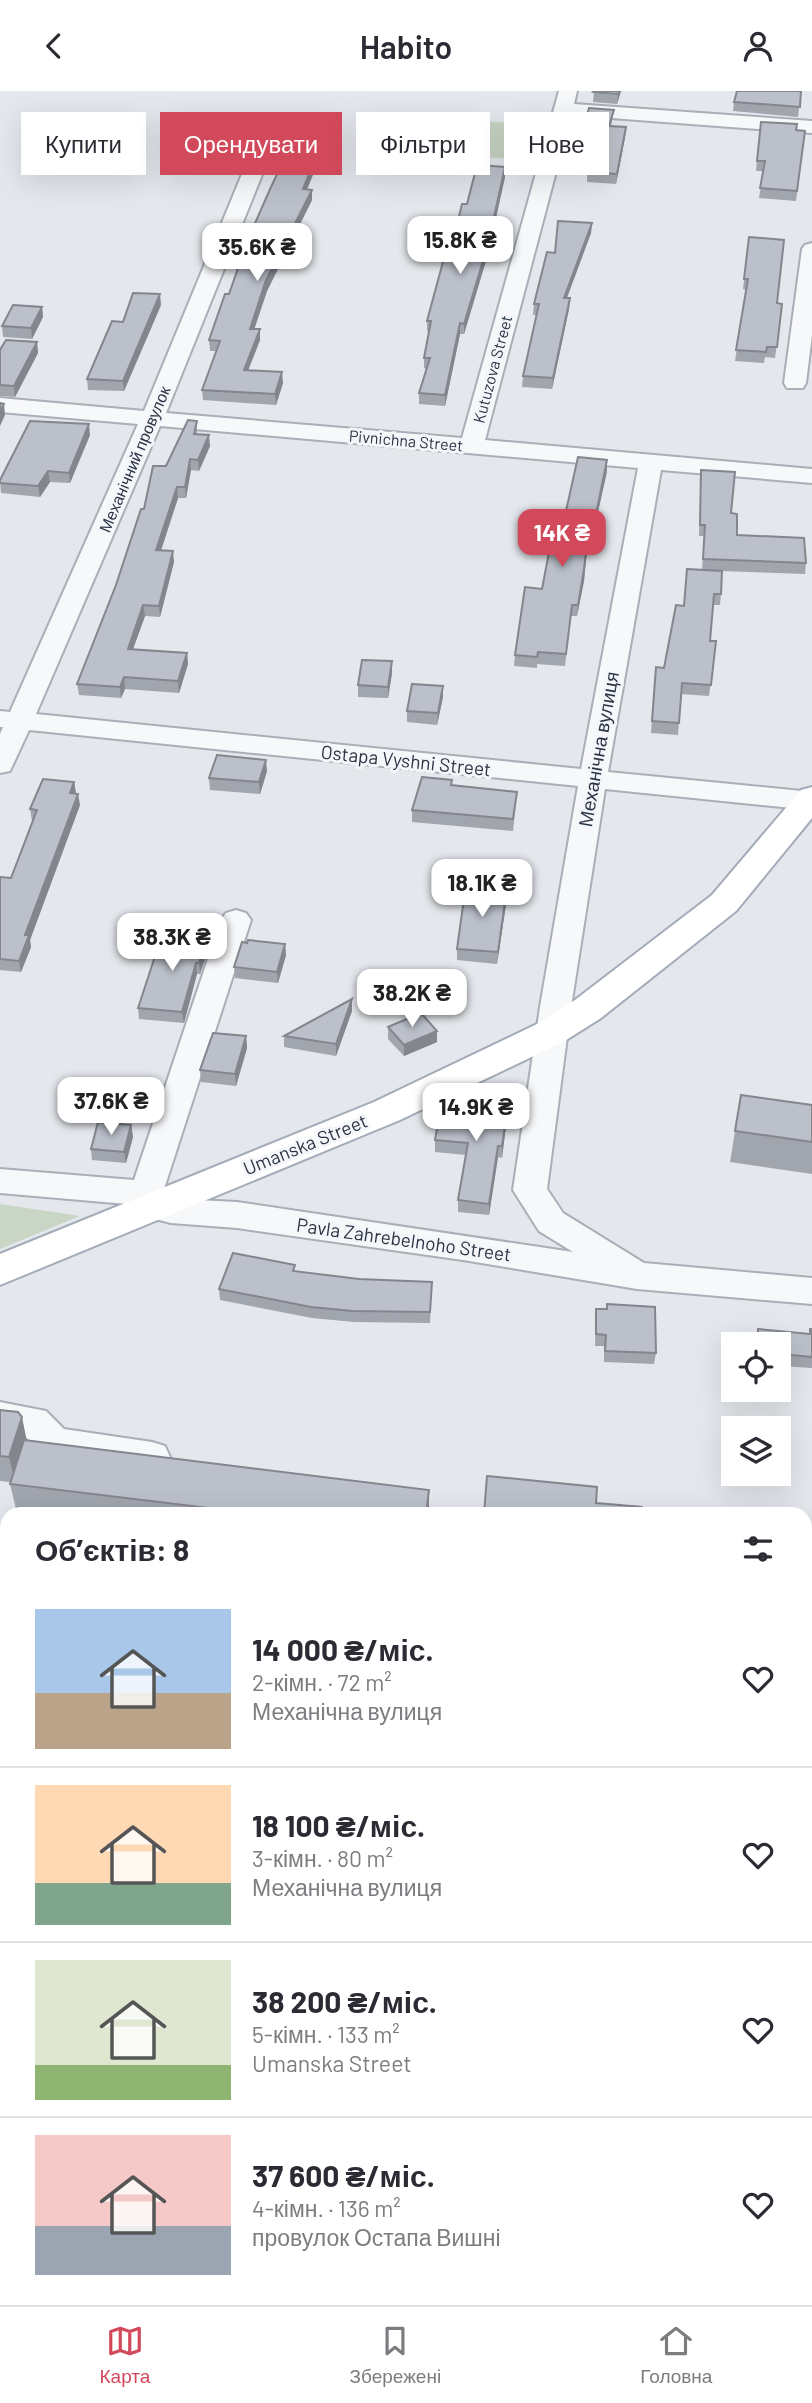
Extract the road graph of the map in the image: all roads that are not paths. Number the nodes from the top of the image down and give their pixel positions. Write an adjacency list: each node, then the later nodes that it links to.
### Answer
1 (566, 100): 2 (street); 8 (street, Kutuzova Street)
2 (812, 127)
3 (252, 175): 7 (street, Механічний провулок)
4 (812, 249): 5 (street)
5 (795, 383)
6 (0, 405): 7 (street, Pivnichna Street)
7 (152, 418): 8 (street, Pivnichna Street); 11 (street, Механічний провулок)
8 (472, 445): 9 (street, Pivnichna Street)
9 (651, 461): 10 (street, Pivnichna Street); 13 (street, Механічна вулиця)
10 (812, 476)
11 (11, 720): 12 (street, Механічний провулок); 13 (street, Ostapa Vyshni Street)
12 (0, 765)
13 (592, 779): 14 (street, Ostapa Vyshni Street); 16 (street, Механічна вулиця)
14 (811, 799): 16 (main road, Umanska Street)
15 (236, 920): 18 (street)
16 (550, 1033): 18 (main road, Umanska Street); 20 (street, Механічна вулиця)
17 (0, 1181): 18 (street, Pavla Zahrebelnoho Street)
18 (153, 1198): 19 (main road, Umanska Street); 20 (street, Pavla Zahrebelnoho Street)
19 (0, 1270)
20 (637, 1276): 21 (street, Pavla Zahrebelnoho Street)
21 (812, 1290)
22 (0, 1417): 23 (street)
23 (190, 1463)

